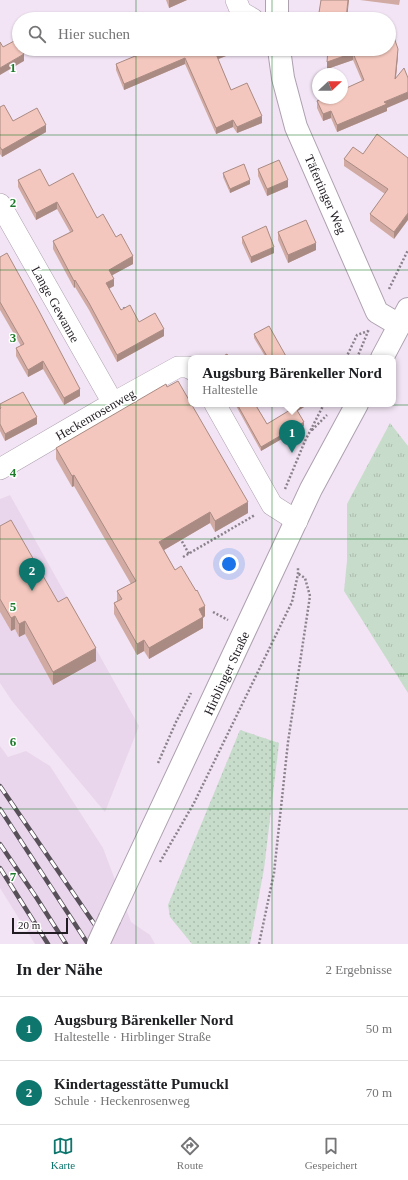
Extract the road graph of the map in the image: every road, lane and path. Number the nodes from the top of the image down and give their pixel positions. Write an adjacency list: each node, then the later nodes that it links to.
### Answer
1 (236, 0): 3 (street)
2 (277, 0): 4 (street)
3 (241, 12)
4 (276, 12)
5 (280, 56): 9 (street, Täfertinger Weg)
6 (0, 204): 16 (street, Lange Gewanne)
7 (408, 250): 9 (path)
8 (126, 307): 10 (path)
9 (377, 312): 11 (street)
10 (114, 314)
11 (403, 317): 14 (street)
12 (347, 355): 13 (path)
13 (357, 355)
14 (384, 355)
15 (188, 367): 16 (street, Heckenrosenweg)
16 (113, 403): 22 (street, Heckenrosenweg)
17 (217, 407): 23 (street)
18 (323, 407): 21 (path)
19 (355, 407): 24 (street, Hirblinger Straße)
20 (330, 411): 21 (path)
21 (311, 432): 23 (path)
22 (0, 469)
23 (275, 506): 24 (street); 26 (path)
24 (296, 521): 28 (street, Hirblinger Straße)
25 (178, 533): 26 (path)
26 (189, 554): 27 (path)
27 (183, 557)
28 (288, 564): 29 (path); 29 (path); 33 (street, Hirblinger Straße, bridge)
29 (298, 574): 32 (path); 34 (path)
30 (213, 612): 31 (path)
31 (228, 620)
32 (159, 865)
33 (98, 944)
34 (259, 944)

